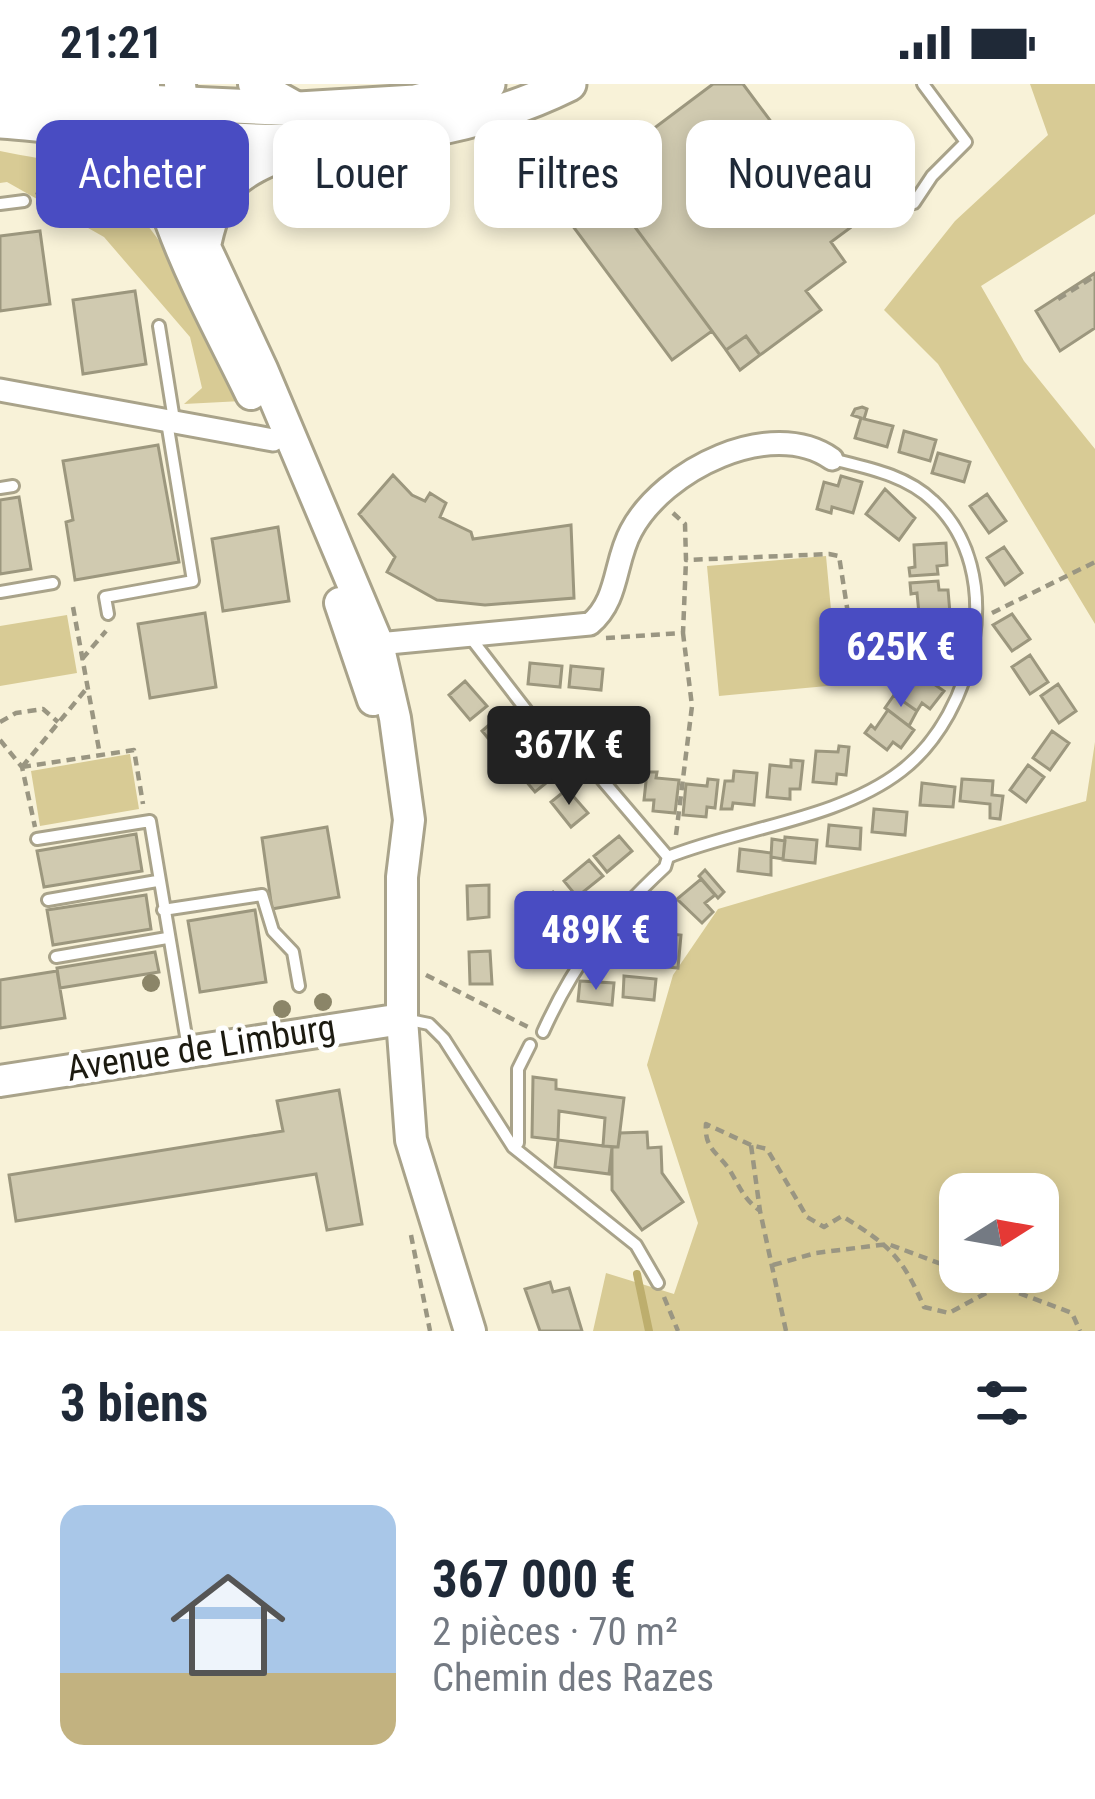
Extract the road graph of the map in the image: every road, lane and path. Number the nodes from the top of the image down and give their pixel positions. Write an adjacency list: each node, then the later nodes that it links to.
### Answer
1 (254, 84): 8 (street)
2 (488, 84): 8 (main road)
3 (569, 84): 12 (main road)
4 (923, 84): 16 (lane)
5 (0, 88): 6 (main road)
6 (144, 93): 7 (main road); 9 (street)
7 (180, 94): 8 (main road)
8 (299, 109)
9 (158, 120)
10 (0, 121): 11 (main road)
11 (36, 124)
12 (450, 126)
13 (273, 159): 20 (street)
14 (36, 195): 15 (path)
15 (25, 201): 17 (lane)
16 (915, 202)
17 (0, 204)
18 (171, 228): 26 (street)
19 (199, 228): 20 (street)
20 (205, 247): 29 (street)
21 (1095, 276): 22 (path)
22 (1058, 299)
23 (159, 326): 25 (lane)
24 (0, 390): 25 (street)
25 (170, 419): 26 (street); 36 (lane)
26 (273, 440): 29 (street); 32 (street)
27 (832, 459): 28 (street); 37 (lane)
28 (656, 497): 30 (path); 38 (street)
29 (323, 516): 41 (street)
30 (686, 560): 37 (path); 39 (path)
31 (1095, 562): 37 (path)
32 (327, 565): 41 (street); 52 (street)
33 (53, 583): 34 (lane)
34 (0, 592)
35 (74, 607): 42 (path)
36 (107, 614): 42 (path)
37 (978, 616): 51 (lane)
38 (590, 624): 39 (path); 40 (street)
39 (683, 633): 51 (path)
40 (470, 637): 41 (street); 51 (lane)
41 (378, 644): 52 (street)
42 (82, 659): 43 (path)
43 (87, 687): 45 (path); 47 (path)
44 (0, 722): 45 (path)
45 (58, 722): 48 (path)
46 (0, 740): 48 (path)
47 (100, 755): 48 (path); 49 (path)
48 (22, 767): 50 (path)
49 (150, 808)
50 (38, 839): 53 (lane)
51 (668, 857): 61 (lane)
52 (402, 878): 58 (street)
53 (158, 881): 54 (lane); 55 (lane)
54 (48, 900)
55 (163, 910): 56 (lane); 59 (lane)
56 (167, 938): 57 (lane); 63 (lane)
57 (56, 957)
58 (402, 974): 60 (street); 61 (path)
59 (299, 986)
60 (402, 1019): 63 (street, Avenue de Limburg); 66 (lane); 76 (street)
61 (537, 1030)
62 (530, 1045): 66 (lane)
63 (188, 1051): 64 (street, Avenue de Limburg)
64 (0, 1081)
65 (751, 1145): 67 (path); 67 (path); 69 (path)
66 (513, 1148): 72 (lane)
67 (760, 1211): 70 (path)
68 (410, 1229): 75 (path)
69 (888, 1244): 70 (path); 71 (path); 73 (path)
70 (773, 1264): 78 (path)
71 (939, 1264)
72 (658, 1282): 77 (path)
73 (986, 1293)
74 (1019, 1293): 79 (path)
75 (430, 1331)
76 (470, 1331)
77 (678, 1331)
78 (786, 1331)
79 (1080, 1331)

